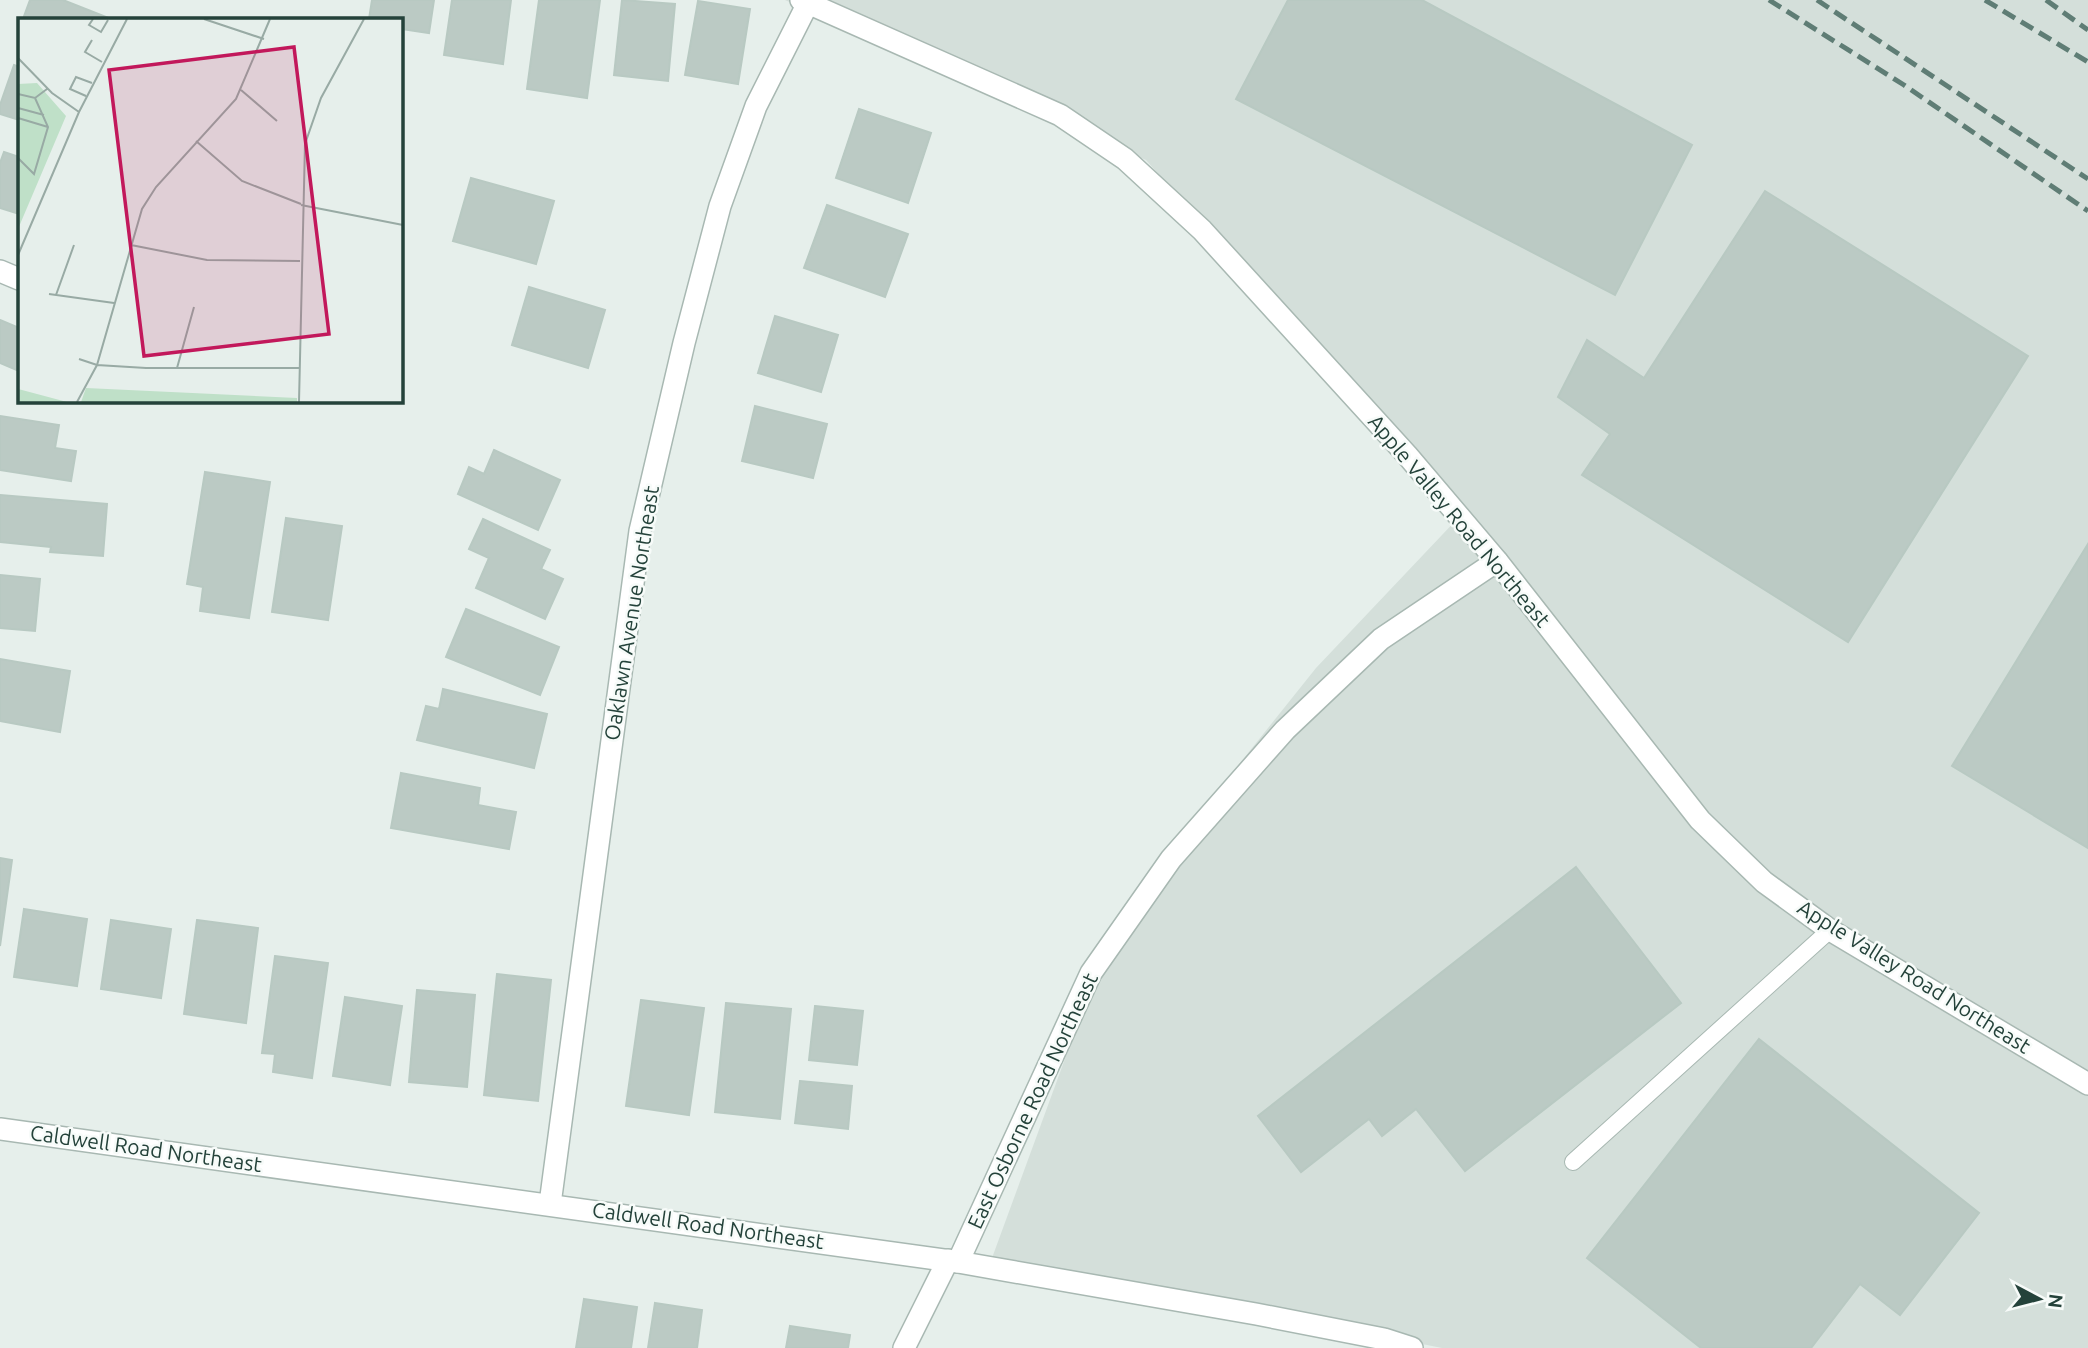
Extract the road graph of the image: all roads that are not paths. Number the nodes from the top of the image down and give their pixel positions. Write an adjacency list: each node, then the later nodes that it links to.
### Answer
1 (804, 2): 4 (street, Apple Valley Road Northeast); 9 (street, Oaklawn Avenue Northeast)
2 (0, 271): 3 (street)
3 (18, 279)
4 (1497, 561): 5 (street, Apple Valley Road Northeast); 10 (street, East Osborne Road Northeast)
5 (1830, 930): 6 (street, Apple Valley Road Northeast); 8 (lane)
6 (2088, 1084)
7 (0, 1129): 9 (street, Caldwell Road Northeast)
8 (1573, 1162)
9 (550, 1204): 10 (street, Caldwell Road Northeast)
10 (953, 1261): 11 (street, East Osborne Road Northeast); 12 (street, Caldwell Road Northeast)
11 (904, 1348)
12 (1412, 1348)

